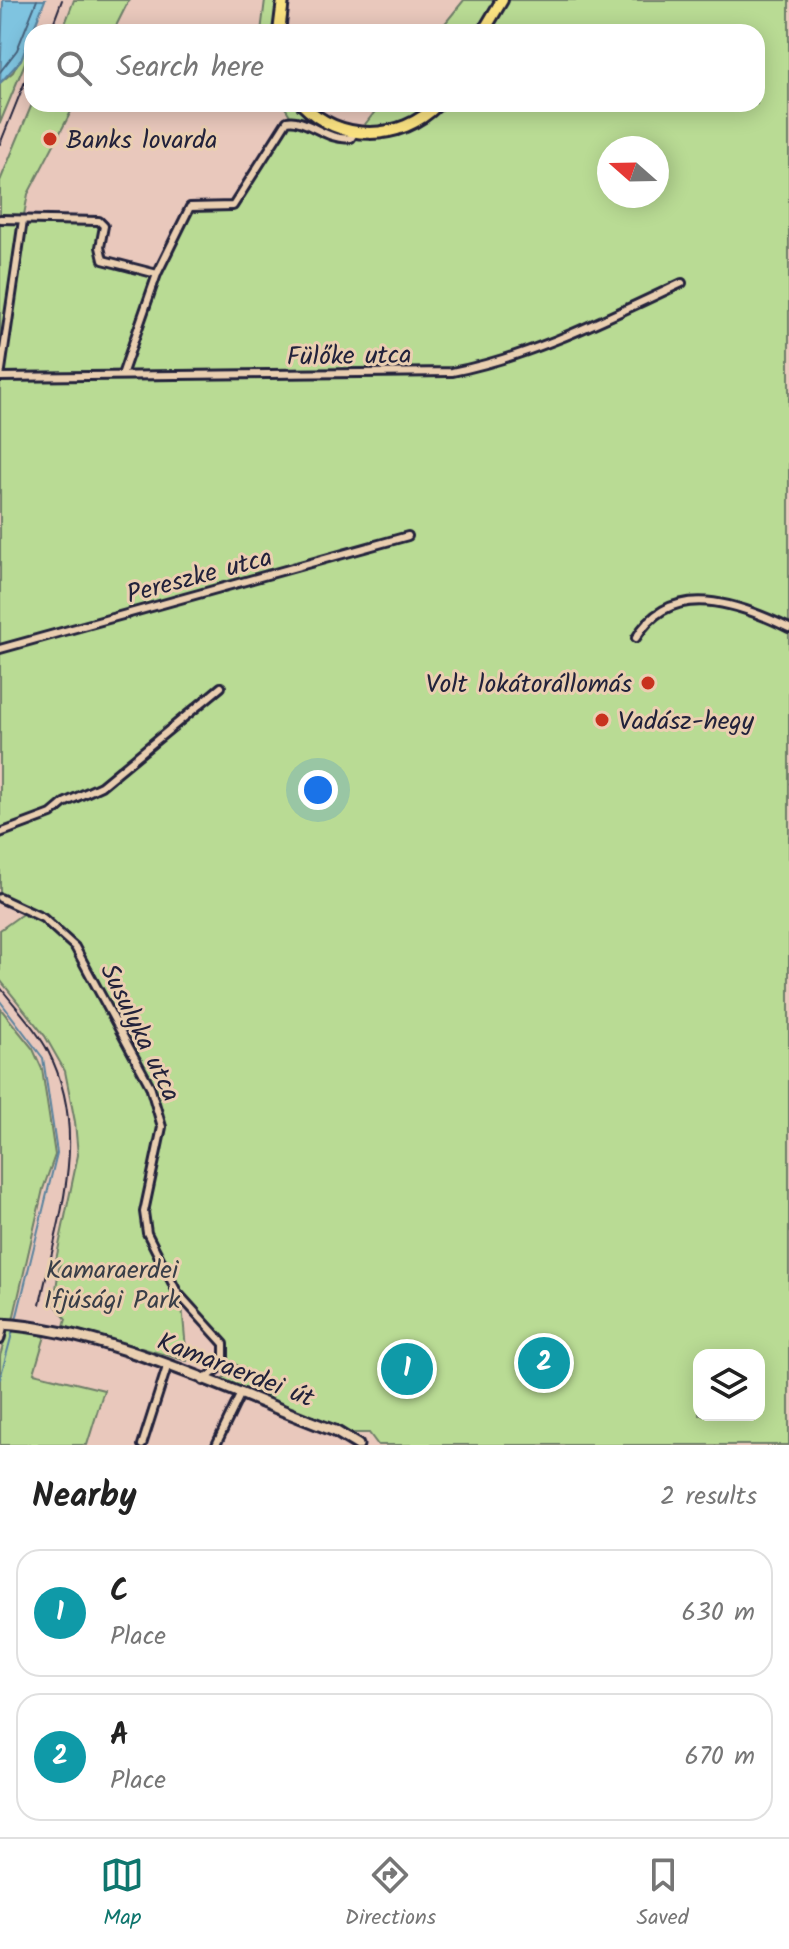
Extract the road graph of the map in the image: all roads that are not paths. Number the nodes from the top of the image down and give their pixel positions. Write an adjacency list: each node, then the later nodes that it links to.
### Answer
1 (283, 0): 3 (main road)
2 (502, 0): 4 (main road)
3 (280, 24)
4 (488, 24)
5 (312, 112): 7 (main road)
6 (429, 112): 7 (main road)
7 (355, 132): 10 (street)
8 (0, 219): 9 (street)
9 (23, 220): 10 (street); 13 (street, Fülőke utca)
10 (157, 274): 12 (street)
11 (682, 283): 12 (street, Fülőke utca)
12 (122, 375): 13 (street, Fülőke utca)
13 (0, 377)
14 (408, 536): 17 (street, Pereszke utca)
15 (789, 628): 16 (street)
16 (636, 638)
17 (0, 649)
18 (221, 687): 19 (street)
19 (0, 833)
20 (0, 898): 24 (street, Susulyka utca)
21 (9, 1324): 22 (street); 23 (street, Kamaraerdei út)
22 (0, 1340)
23 (167, 1367): 24 (street, Kamaraerdei út); 26 (street)
24 (203, 1381): 25 (street, Kamaraerdei út)
25 (240, 1395): 27 (street); 28 (street, Kamaraerdei út)
26 (142, 1445)
27 (216, 1445)
28 (358, 1445)

